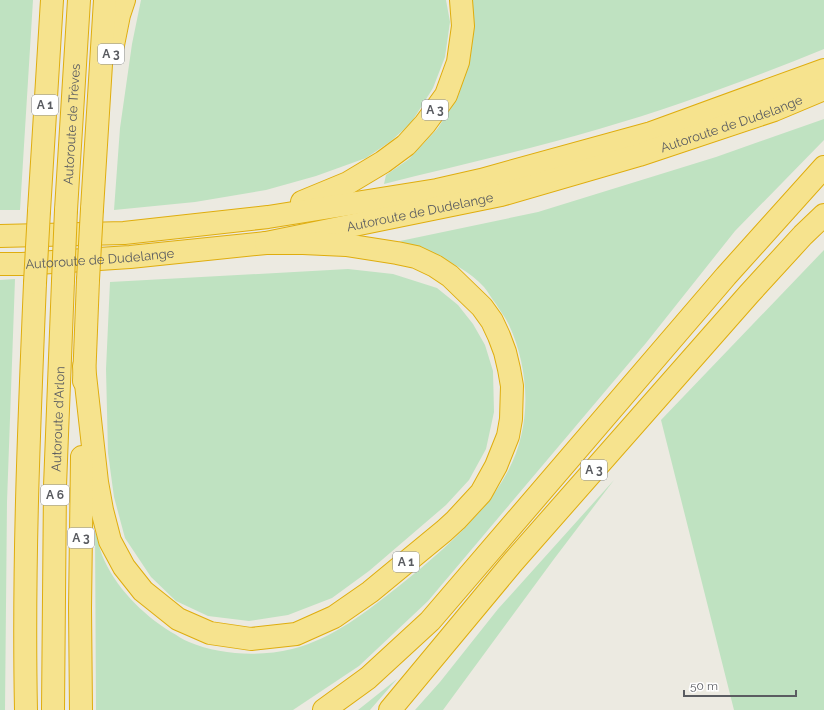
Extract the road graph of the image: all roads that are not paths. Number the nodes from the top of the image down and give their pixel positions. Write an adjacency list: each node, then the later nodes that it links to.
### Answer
1 (52, 0): 15 (highway, Autoroute de Trèves / A 1, bridge)
2 (79, 0): 14 (highway, Autoroute de Trèves / A 1, bridge)
3 (105, 0): 8 (highway, A 1)
4 (124, 0): 8 (highway, A 3)
5 (461, 0): 11 (highway, A 3)
6 (824, 70): 11 (highway, Autoroute de Dudelange / A 3)
7 (824, 89): 13 (highway, Autoroute de Dudelange)
8 (97, 108): 17 (highway, A 1, bridge)
9 (824, 168): 21 (highway, A 3)
10 (824, 215): 22 (highway, A 3)
11 (268, 216): 12 (highway, Autoroute de Dudelange / A 3)
12 (0, 236)
13 (266, 243): 16 (highway, Autoroute de Dudelange); 17 (highway, A 1)
14 (64, 249): 19 (highway, Autoroute d'Arlon / A 6, bridge)
15 (37, 251): 18 (highway, Autoroute d'Arlon / A 6, bridge)
16 (0, 264)
17 (84, 366): 20 (highway, A 3)
18 (26, 710)
19 (53, 710)
20 (81, 710)
21 (324, 710)
22 (390, 710)

